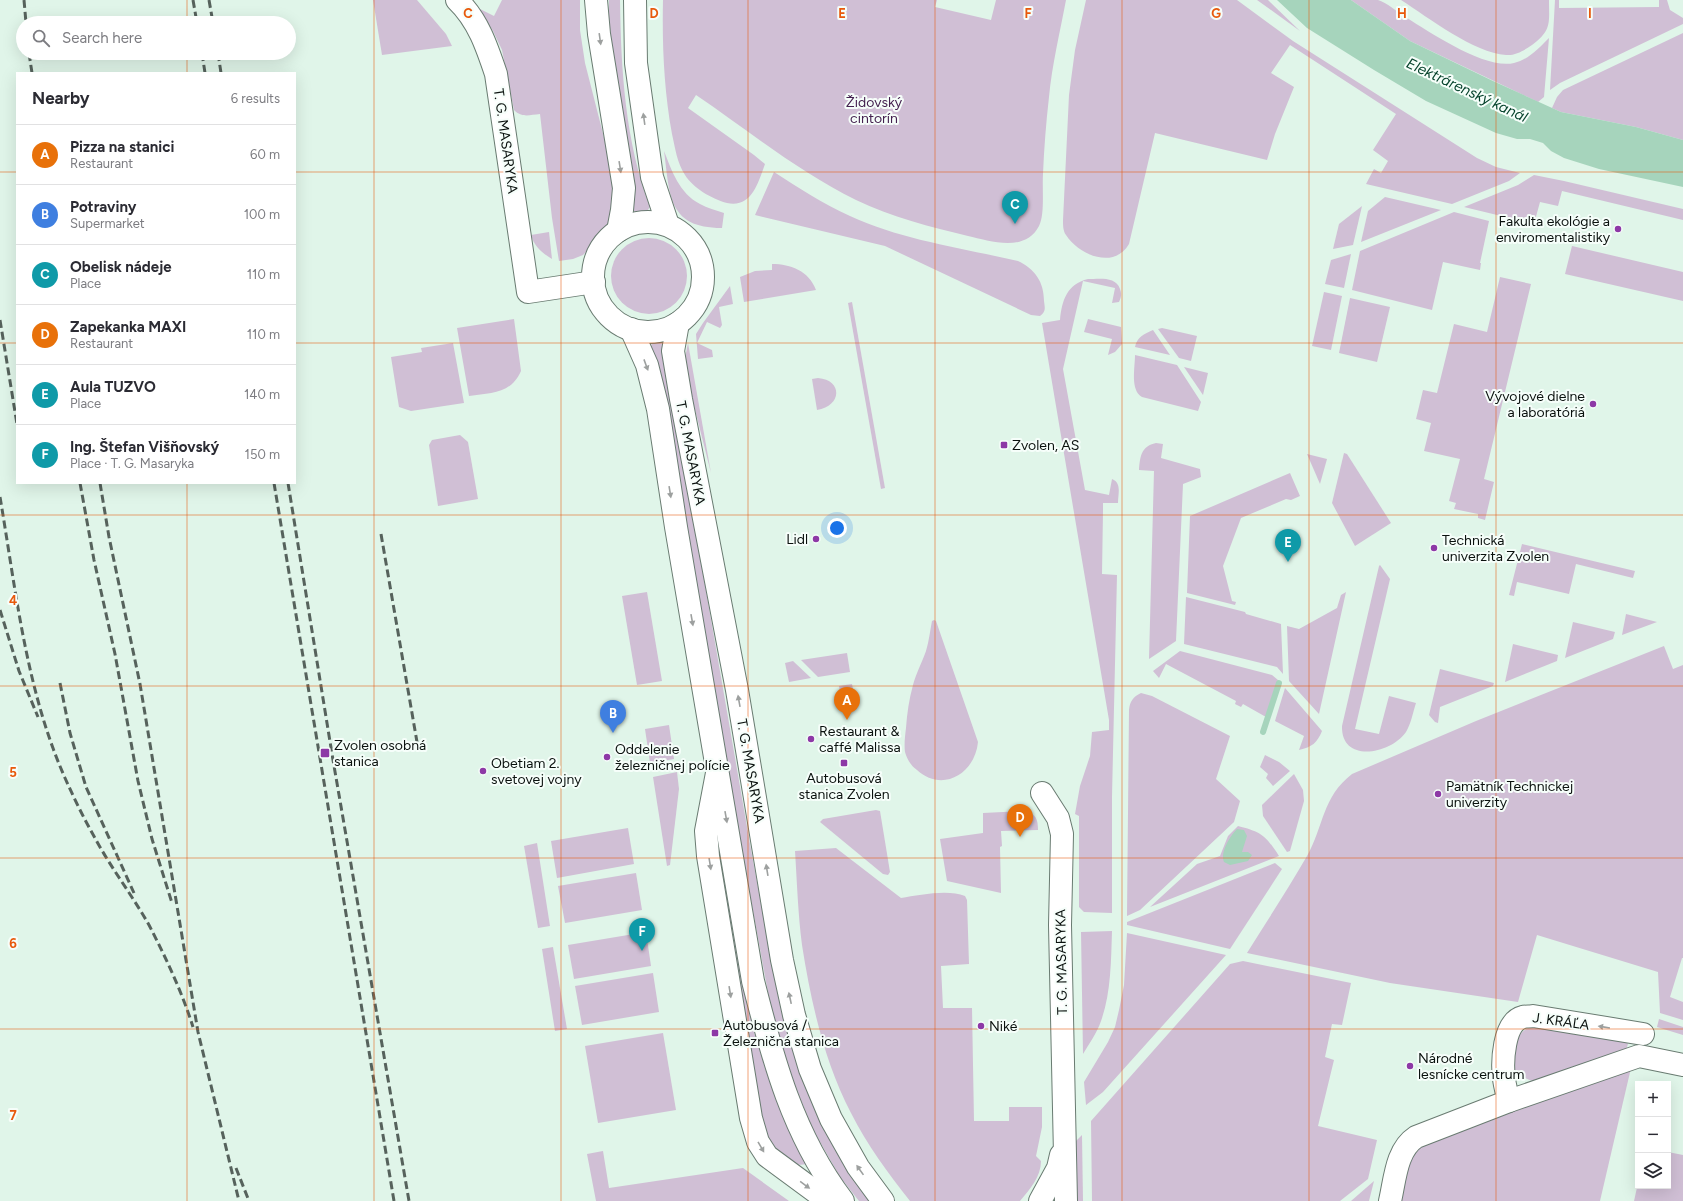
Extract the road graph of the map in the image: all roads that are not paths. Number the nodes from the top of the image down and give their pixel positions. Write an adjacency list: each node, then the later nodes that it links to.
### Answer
1 (457, 0): 6 (street, T. G. MASARYKA)
2 (596, 0): 5 (street, one-way to 5)
3 (635, 0): 4 (street, one-way to 3)
4 (668, 225): 5 (street); 7 (street)
5 (618, 231): 6 (street)
6 (594, 282): 8 (street)
7 (678, 323): 8 (street); 17 (street, T. G. MASARYKA, one-way to 7)
8 (630, 329): 9 (street, T. G. MASARYKA, one-way to 9)
9 (718, 770): 15 (street, T. G. MASARYKA, one-way to 15); 16 (street, T. G. MASARYKA, one-way to 16)
10 (1042, 793): 14 (street, T. G. MASARYKA)
11 (1640, 1056): 12 (street); 13 (street); 13 (street, J. KRÁĽA, one-way to 13)
12 (1683, 1065)
13 (1509, 1101): 20 (street)
14 (1065, 1136): 18 (street, T. G. MASARYKA); 19 (street, T. G. MASARYKA)
15 (828, 1201)
16 (843, 1201)
17 (883, 1201)
18 (1040, 1201)
19 (1066, 1201)
20 (1390, 1201)

